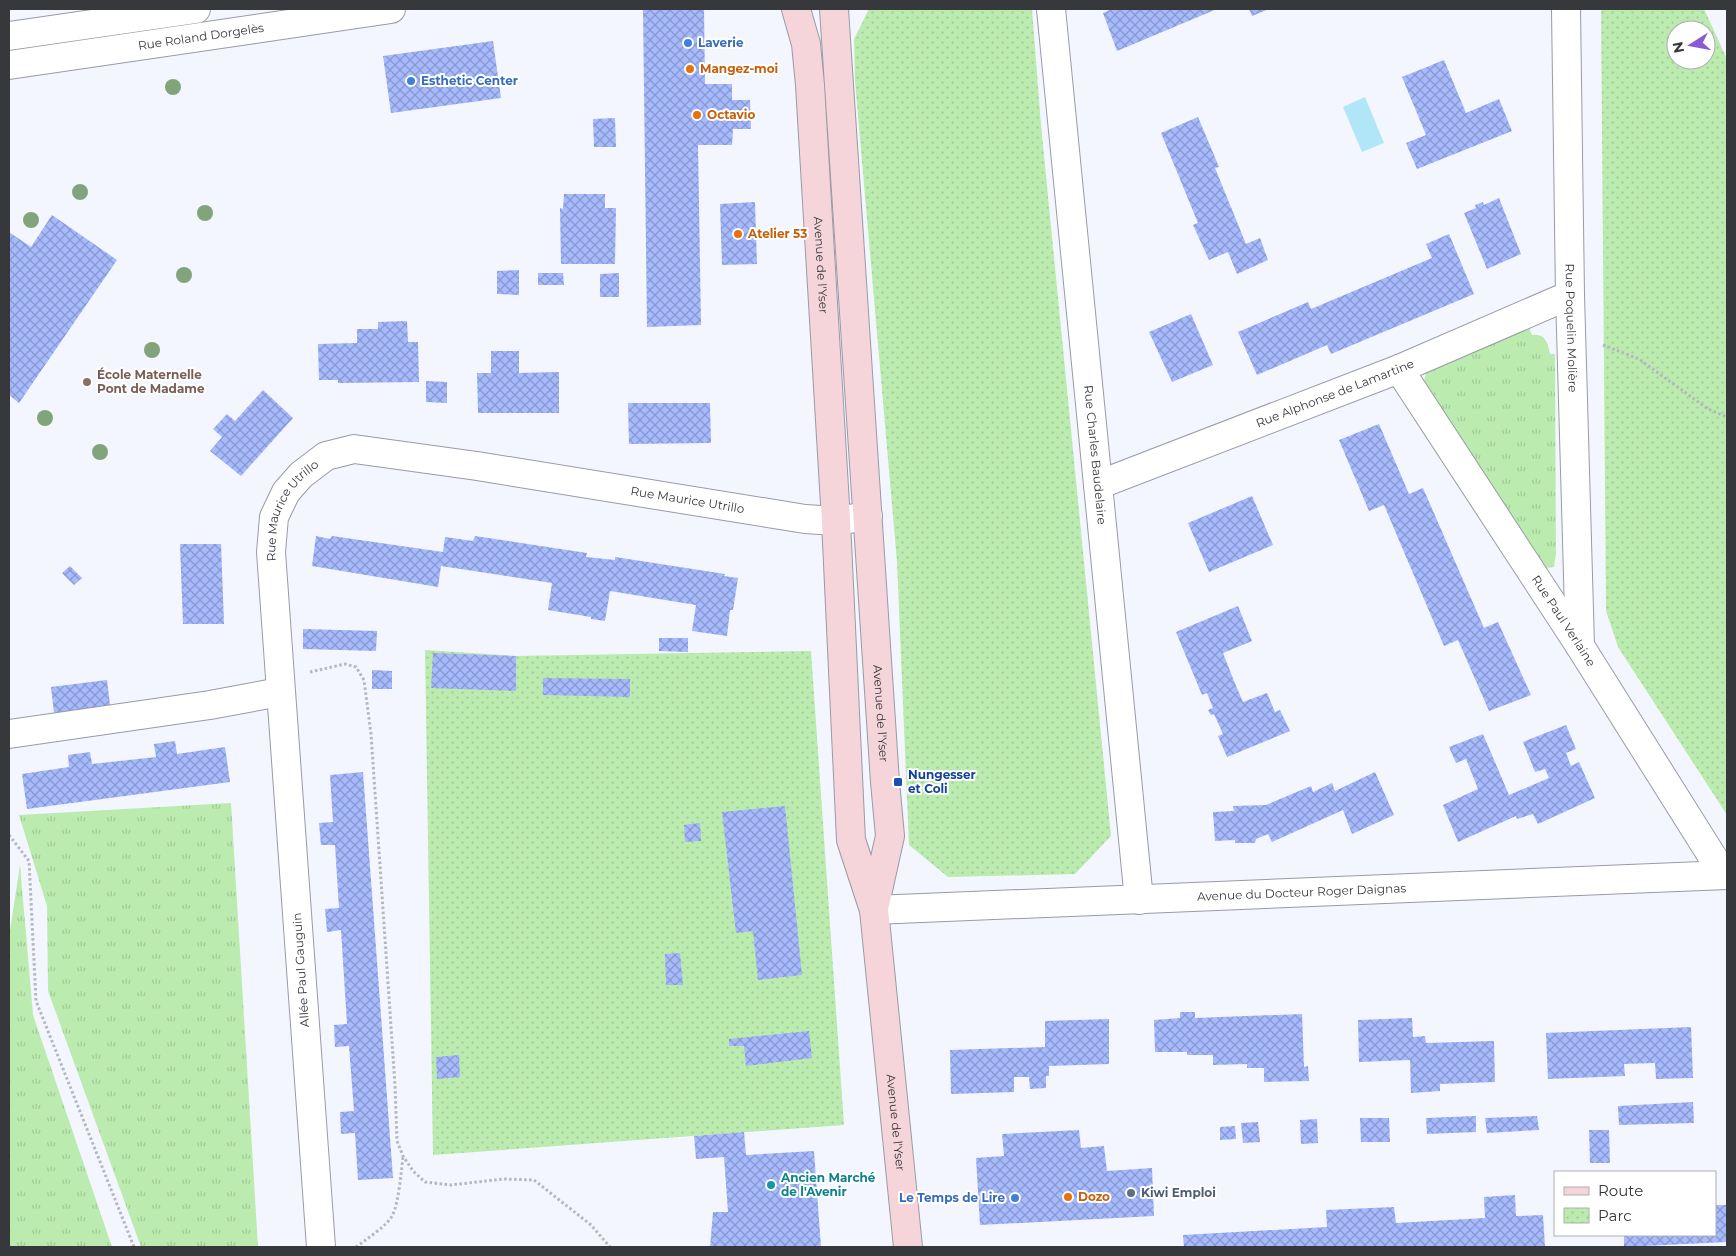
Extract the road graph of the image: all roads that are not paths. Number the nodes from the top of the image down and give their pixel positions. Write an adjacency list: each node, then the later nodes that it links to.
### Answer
1 (196, 9): 7 (street)
2 (391, 9): 8 (street, Rue Roland Dorgelès)
3 (796, 9): 13 (main road, Avenue de l'Yser)
4 (834, 9): 12 (main road, Avenue de l'Yser)
5 (1051, 9): 11 (street, Rue Charles Baudelaire)
6 (1566, 9): 9 (street, Rue Poquelin Molière)
7 (9, 36)
8 (9, 65)
9 (1570, 295): 10 (street, Rue Alphonse de Lamartine); 14 (street, Rue Poquelin Molière)
10 (1399, 369): 11 (street, Rue Alphonse de Lamartine); 14 (street, Rue Paul Verlaine)
11 (1098, 485): 18 (street, Rue Charles Baudelaire)
12 (868, 516): 13 (street); 19 (main road, Avenue de l'Yser)
13 (836, 521): 15 (street, Rue Maurice Utrillo); 19 (main road, Avenue de l'Yser)
14 (1580, 646): 17 (street, Rue Paul Verlaine)
15 (280, 684): 16 (street); 20 (street, Allée Paul Gauguin)
16 (9, 734)
17 (1726, 875): 18 (street, Avenue du Docteur Roger Daignas)
18 (1139, 900): 19 (street, Avenue du Docteur Roger Daignas)
19 (874, 910): 21 (main road, Avenue de l'Yser)
20 (321, 1247)
21 (908, 1247)

